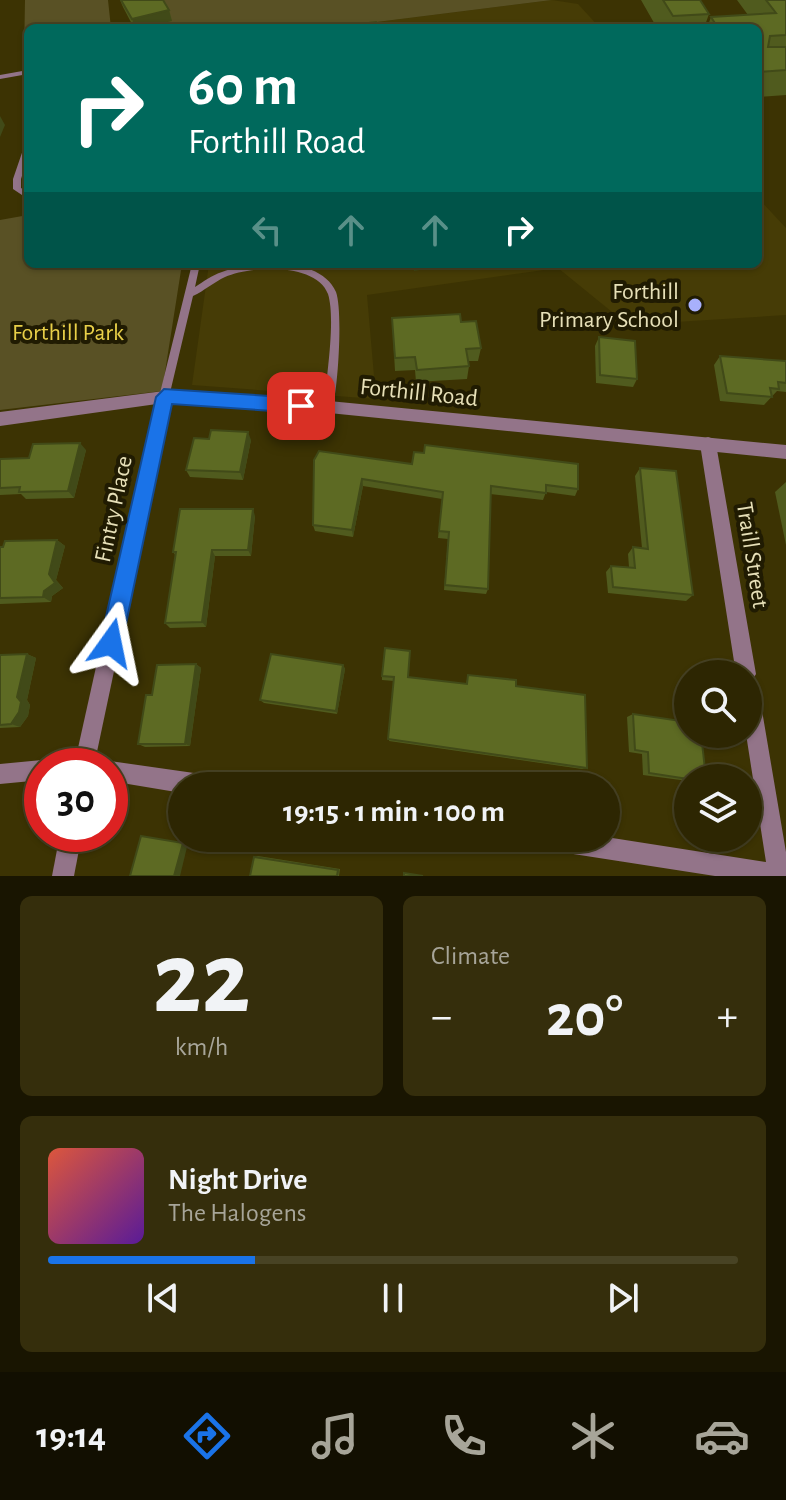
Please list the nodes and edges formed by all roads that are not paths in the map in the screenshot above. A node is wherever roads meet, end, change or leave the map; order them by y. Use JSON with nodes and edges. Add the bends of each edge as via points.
{"nodes":[{"id":1,"x":24,"y":73,"type":"edge"},
{"id":2,"x":0,"y":77,"type":"edge"},
{"id":3,"x":24,"y":162,"type":"edge"},
{"id":4,"x":24,"y":193,"type":"edge"},
{"id":5,"x":195,"y":268,"type":"edge"},
{"id":6,"x":266,"y":268,"type":"edge"},
{"id":7,"x":293,"y":268,"type":"edge"},
{"id":8,"x":192,"y":293,"type":"junction"},
{"id":9,"x":164,"y":397,"type":"junction"},
{"id":10,"x":329,"y":407,"type":"junction"},
{"id":11,"x":0,"y":419,"type":"edge"},
{"id":12,"x":708,"y":444,"type":"junction"},
{"id":13,"x":786,"y":452,"type":"edge"},
{"id":14,"x":744,"y":660,"type":"edge"},
{"id":15,"x":88,"y":748,"type":"edge"},
{"id":16,"x":758,"y":748,"type":"edge"},
{"id":17,"x":24,"y":772,"type":"edge"},
{"id":18,"x":0,"y":774,"type":"edge"},
{"id":19,"x":128,"y":774,"type":"edge"},
{"id":20,"x":168,"y":780,"type":"edge"},
{"id":21,"x":620,"y":851,"type":"edge"},
{"id":22,"x":68,"y":852,"type":"edge"},
{"id":23,"x":63,"y":876,"type":"edge"},
{"id":24,"x":779,"y":876,"type":"edge"},
{"id":25,"x":786,"y":876,"type":"edge"}],
"edges":[{"from":1,"to":2,"type":"lane"},
{"from":3,"to":4,"type":"lane","via":[[17,189]]},
{"from":5,"to":8,"type":"lane","name":"Fintry Place"},
{"from":6,"to":8,"type":"lane","via":[[223,275]]},
{"from":7,"to":10,"type":"lane","via":[[318,275],[331,289]]},
{"from":8,"to":9,"type":"lane","name":"Fintry Place"},
{"from":9,"to":10,"type":"street","name":"Forthill Road"},
{"from":9,"to":11,"type":"street","name":"Forthill Road"},
{"from":9,"to":15,"type":"street","name":"Fintry Place"},
{"from":10,"to":12,"type":"street","name":"Forthill Road"},
{"from":12,"to":13,"type":"street","name":"Forthill Road"},
{"from":12,"to":14,"type":"street","name":"Traill Street"},
{"from":16,"to":24,"type":"street"},
{"from":17,"to":18,"type":"street"},
{"from":19,"to":20,"type":"street"},
{"from":21,"to":24,"type":"street"},
{"from":22,"to":23,"type":"street"},
{"from":24,"to":25,"type":"street"}]}
